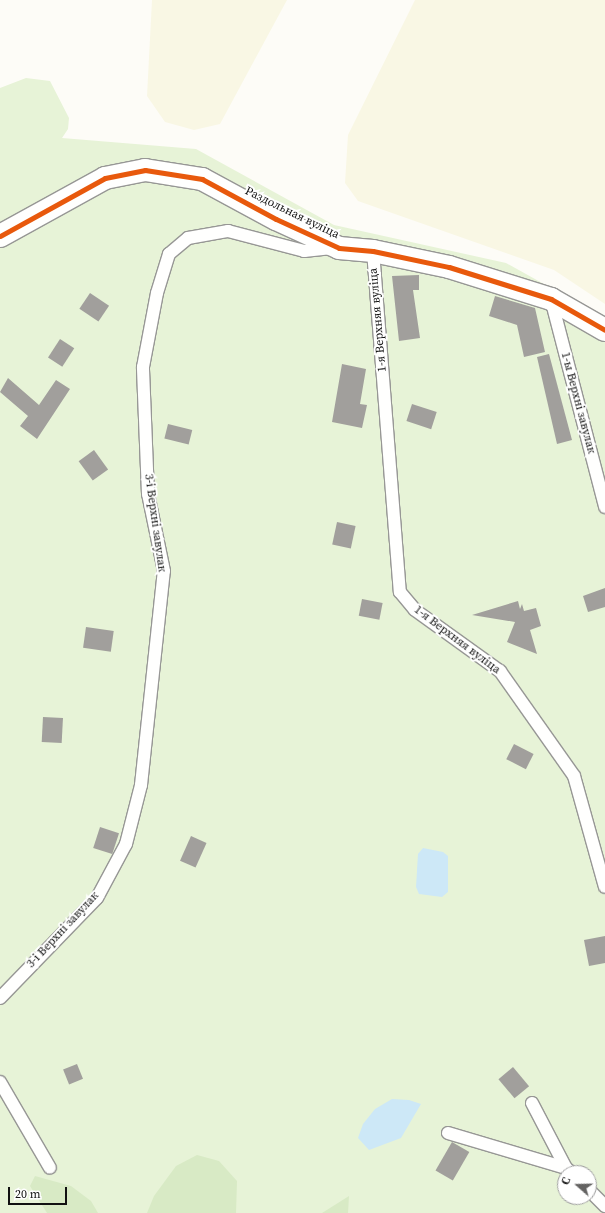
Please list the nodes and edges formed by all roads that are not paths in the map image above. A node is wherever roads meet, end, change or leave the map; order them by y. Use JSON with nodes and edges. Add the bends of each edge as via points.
{"nodes":[{"id":1,"x":0,"y":236,"type":"edge"},
{"id":2,"x":339,"y":248,"type":"junction"},
{"id":3,"x":373,"y":251,"type":"junction"},
{"id":4,"x":551,"y":299,"type":"junction"},
{"id":5,"x":605,"y":330,"type":"edge"},
{"id":6,"x":605,"y":507,"type":"edge"},
{"id":7,"x":605,"y":887,"type":"edge"},
{"id":8,"x":0,"y":998,"type":"edge"},
{"id":9,"x":0,"y":1082,"type":"edge"},
{"id":10,"x":532,"y":1103,"type":"dead end"},
{"id":11,"x":448,"y":1133,"type":"dead end"},
{"id":12,"x":566,"y":1165,"type":"edge"},
{"id":13,"x":557,"y":1166,"type":"edge"},
{"id":14,"x":50,"y":1168,"type":"dead end"},
{"id":15,"x":597,"y":1198,"type":"edge"},
{"id":16,"x":605,"y":1206,"type":"edge"}],
"edges":[{"from":1,"to":2,"type":"street","name":"Раздольная вуліца","via":[[104,178],[146,170],[202,179],[276,219]]},
{"from":2,"to":3,"type":"street","name":"Раздольная вуліца"},
{"from":2,"to":8,"type":"lane","name":"3-і Верхні завулак","via":[[304,251],[228,231],[188,238],[169,254],[157,293],[143,367],[148,494],[164,571],[140,785],[126,844],[97,898]]},
{"from":3,"to":4,"type":"street","name":"Раздольная вуліца","via":[[449,267]]},
{"from":3,"to":7,"type":"lane","name":"1-я Верхняя вуліца","via":[[400,592],[415,610],[500,671],[574,776]]},
{"from":4,"to":5,"type":"street","name":"Раздольная вуліца"},
{"from":4,"to":6,"type":"lane","name":"1-ы Верхні завулак"},
{"from":9,"to":14,"type":"lane"},
{"from":10,"to":12,"type":"lane"},
{"from":11,"to":13,"type":"lane"},
{"from":15,"to":16,"type":"lane"}]}
